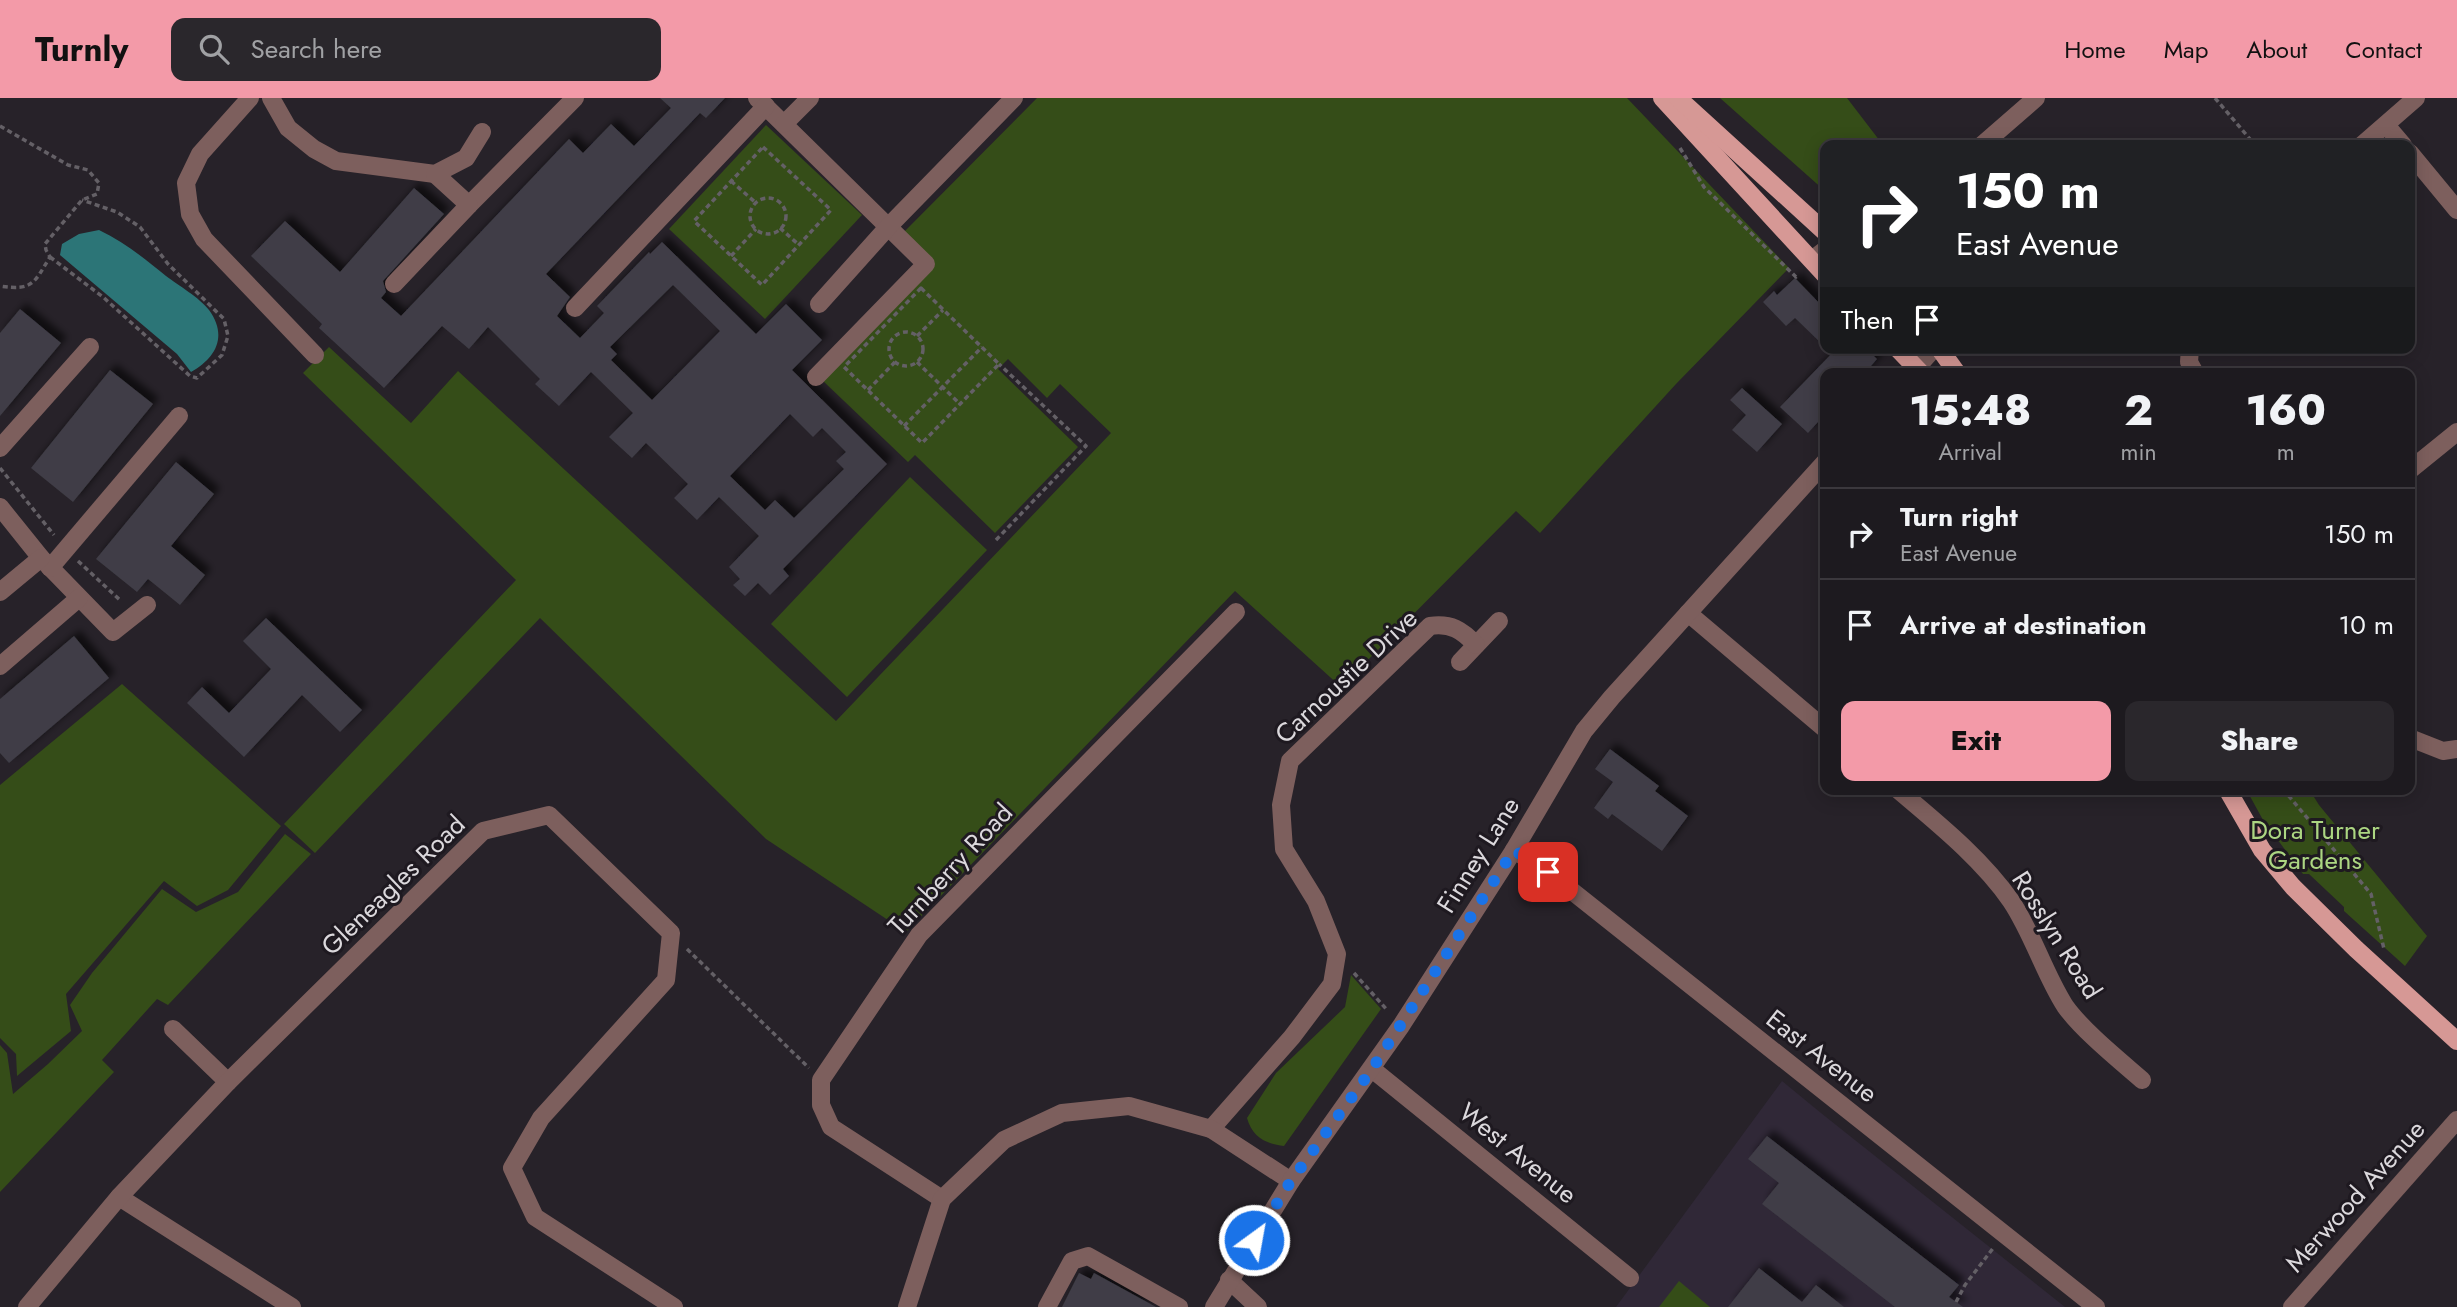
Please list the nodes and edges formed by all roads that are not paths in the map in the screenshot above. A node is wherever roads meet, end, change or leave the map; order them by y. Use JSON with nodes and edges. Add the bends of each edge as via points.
{"nodes":[{"id":1,"x":250,"y":98,"type":"edge"},
{"id":2,"x":271,"y":98,"type":"edge"},
{"id":3,"x":575,"y":98,"type":"edge"},
{"id":4,"x":810,"y":98,"type":"edge"},
{"id":5,"x":1014,"y":98,"type":"edge"},
{"id":6,"x":1662,"y":98,"type":"edge"},
{"id":7,"x":1678,"y":98,"type":"edge"},
{"id":8,"x":2036,"y":98,"type":"edge"},
{"id":9,"x":2416,"y":98,"type":"edge"},
{"id":10,"x":761,"y":102,"type":"edge"},
{"id":11,"x":784,"y":124,"type":"junction"},
{"id":12,"x":2386,"y":125,"type":"junction"},
{"id":13,"x":482,"y":132,"type":"dead end"},
{"id":14,"x":1988,"y":140,"type":"edge"},
{"id":15,"x":2368,"y":140,"type":"edge"},
{"id":16,"x":2399,"y":140,"type":"edge"},
{"id":17,"x":2415,"y":159,"type":"edge"},
{"id":18,"x":435,"y":174,"type":"junction"},
{"id":19,"x":469,"y":205,"type":"junction"},
{"id":20,"x":2457,"y":210,"type":"edge"},
{"id":21,"x":1820,"y":227,"type":"edge"},
{"id":22,"x":888,"y":228,"type":"junction"},
{"id":23,"x":1819,"y":255,"type":"edge"},
{"id":24,"x":394,"y":284,"type":"dead end"},
{"id":25,"x":819,"y":304,"type":"dead end"},
{"id":26,"x":575,"y":308,"type":"dead end"},
{"id":27,"x":90,"y":346,"type":"dead end"},
{"id":28,"x":1901,"y":354,"type":"edge"},
{"id":29,"x":1931,"y":354,"type":"edge"},
{"id":30,"x":1941,"y":354,"type":"edge"},
{"id":31,"x":315,"y":355,"type":"dead end"},
{"id":32,"x":1913,"y":368,"type":"edge"},
{"id":33,"x":1919,"y":368,"type":"edge"},
{"id":34,"x":1953,"y":368,"type":"edge"},
{"id":35,"x":816,"y":377,"type":"dead end"},
{"id":36,"x":179,"y":416,"type":"dead end"},
{"id":37,"x":2457,"y":432,"type":"edge"},
{"id":38,"x":0,"y":448,"type":"edge"},
{"id":39,"x":2415,"y":466,"type":"edge"},
{"id":40,"x":1820,"y":468,"type":"edge"},
{"id":41,"x":0,"y":507,"type":"edge"},
{"id":42,"x":45,"y":563,"type":"junction"},
{"id":43,"x":0,"y":592,"type":"edge"},
{"id":44,"x":79,"y":598,"type":"junction"},
{"id":45,"x":147,"y":605,"type":"dead end"},
{"id":46,"x":1236,"y":612,"type":"dead end"},
{"id":47,"x":1688,"y":613,"type":"junction"},
{"id":48,"x":1499,"y":621,"type":"dead end"},
{"id":49,"x":1476,"y":645,"type":"junction"},
{"id":50,"x":1460,"y":662,"type":"dead end"},
{"id":51,"x":0,"y":666,"type":"edge"},
{"id":52,"x":1820,"y":725,"type":"edge"},
{"id":53,"x":2415,"y":740,"type":"edge"},
{"id":54,"x":2457,"y":749,"type":"edge"},
{"id":55,"x":1904,"y":795,"type":"edge"},
{"id":56,"x":2230,"y":795,"type":"edge"},
{"id":57,"x":1514,"y":850,"type":"junction"},
{"id":58,"x":173,"y":1029,"type":"dead end"},
{"id":59,"x":2457,"y":1041,"type":"edge"},
{"id":60,"x":1372,"y":1069,"type":"junction"},
{"id":61,"x":2142,"y":1080,"type":"dead end"},
{"id":62,"x":228,"y":1082,"type":"junction"},
{"id":63,"x":2457,"y":1121,"type":"edge"},
{"id":64,"x":1211,"y":1129,"type":"junction"},
{"id":65,"x":1291,"y":1181,"type":"junction"},
{"id":66,"x":119,"y":1197,"type":"junction"},
{"id":67,"x":942,"y":1199,"type":"junction"},
{"id":68,"x":1630,"y":1278,"type":"dead end"},
{"id":69,"x":1229,"y":1280,"type":"junction"},
{"id":70,"x":27,"y":1307,"type":"edge"},
{"id":71,"x":292,"y":1307,"type":"edge"},
{"id":72,"x":674,"y":1307,"type":"edge"},
{"id":73,"x":907,"y":1307,"type":"edge"},
{"id":74,"x":1047,"y":1307,"type":"edge"},
{"id":75,"x":1178,"y":1307,"type":"edge"},
{"id":76,"x":1214,"y":1307,"type":"edge"},
{"id":77,"x":1258,"y":1307,"type":"edge"},
{"id":78,"x":2096,"y":1307,"type":"edge"},
{"id":79,"x":2292,"y":1307,"type":"edge"}],
"edges":[{"from":1,"to":31,"type":"street","via":[[200,154],[186,183],[190,214],[204,239]]},
{"from":2,"to":18,"type":"street","via":[[288,128],[336,161]]},
{"from":3,"to":19,"type":"street"},
{"from":4,"to":11,"type":"street"},
{"from":5,"to":22,"type":"street"},
{"from":6,"to":23,"type":"main road"},
{"from":7,"to":21,"type":"main road"},
{"from":8,"to":14,"type":"street"},
{"from":9,"to":12,"type":"street"},
{"from":10,"to":11,"type":"street"},
{"from":10,"to":26,"type":"street"},
{"from":11,"to":22,"type":"street"},
{"from":12,"to":15,"type":"street"},
{"from":12,"to":16,"type":"street"},
{"from":13,"to":18,"type":"street","via":[[466,158]]},
{"from":17,"to":20,"type":"street"},
{"from":18,"to":19,"type":"street"},
{"from":19,"to":24,"type":"street"},
{"from":22,"to":25,"type":"street"},
{"from":22,"to":35,"type":"street","via":[[926,264]]},
{"from":27,"to":38,"type":"street"},
{"from":28,"to":32,"type":"main road"},
{"from":29,"to":33,"type":"street"},
{"from":30,"to":34,"type":"main road"},
{"from":36,"to":42,"type":"street"},
{"from":37,"to":39,"type":"street"},
{"from":40,"to":47,"type":"street","name":"Finney Lane"},
{"from":41,"to":42,"type":"street"},
{"from":42,"to":43,"type":"street"},
{"from":42,"to":44,"type":"street"},
{"from":44,"to":45,"type":"street","via":[[113,632]]},
{"from":44,"to":51,"type":"street"},
{"from":46,"to":67,"type":"street","name":"Turnberry Road","via":[[919,935],[821,1080],[821,1105],[831,1127]]},
{"from":47,"to":52,"type":"street"},
{"from":47,"to":57,"type":"street","name":"Finney Lane","via":[[1584,731]]},
{"from":48,"to":49,"type":"street"},
{"from":49,"to":50,"type":"street"},
{"from":49,"to":64,"type":"street","name":"Carnoustie Drive","via":[[1462,631],[1445,624],[1430,626],[1290,761],[1281,805],[1284,849],[1316,901],[1337,954],[1332,984]]},
{"from":53,"to":54,"type":"street","via":[[2443,751]]},
{"from":55,"to":61,"type":"street","name":"Rosslyn Road","via":[[1977,862],[2011,902],[2066,1007]]},
{"from":56,"to":59,"type":"main road","via":[[2273,864]]},
{"from":57,"to":60,"type":"street","name":"Finney Lane"},
{"from":57,"to":78,"type":"street","name":"East Avenue","via":[[1548,872]]},
{"from":58,"to":62,"type":"street"},
{"from":60,"to":65,"type":"street","name":"Finney Lane"},
{"from":60,"to":68,"type":"street","name":"West Avenue"},
{"from":62,"to":66,"type":"street","name":"Gleneagles Road"},
{"from":62,"to":72,"type":"street","name":"Gleneagles Road","via":[[482,831],[549,815],[671,933],[666,980],[541,1118],[512,1168],[535,1217]]},
{"from":63,"to":79,"type":"street","name":"Merwood Avenue"},
{"from":64,"to":65,"type":"street"},
{"from":64,"to":67,"type":"street","via":[[1129,1106],[1062,1113],[1004,1140]]},
{"from":65,"to":69,"type":"street","name":"Finney Lane"},
{"from":66,"to":70,"type":"street","name":"Gleneagles Road"},
{"from":66,"to":71,"type":"street"},
{"from":67,"to":73,"type":"street"},
{"from":69,"to":76,"type":"street","name":"Finney Lane"},
{"from":69,"to":77,"type":"street"},
{"from":74,"to":75,"type":"street","via":[[1072,1261],[1088,1256]]}]}
